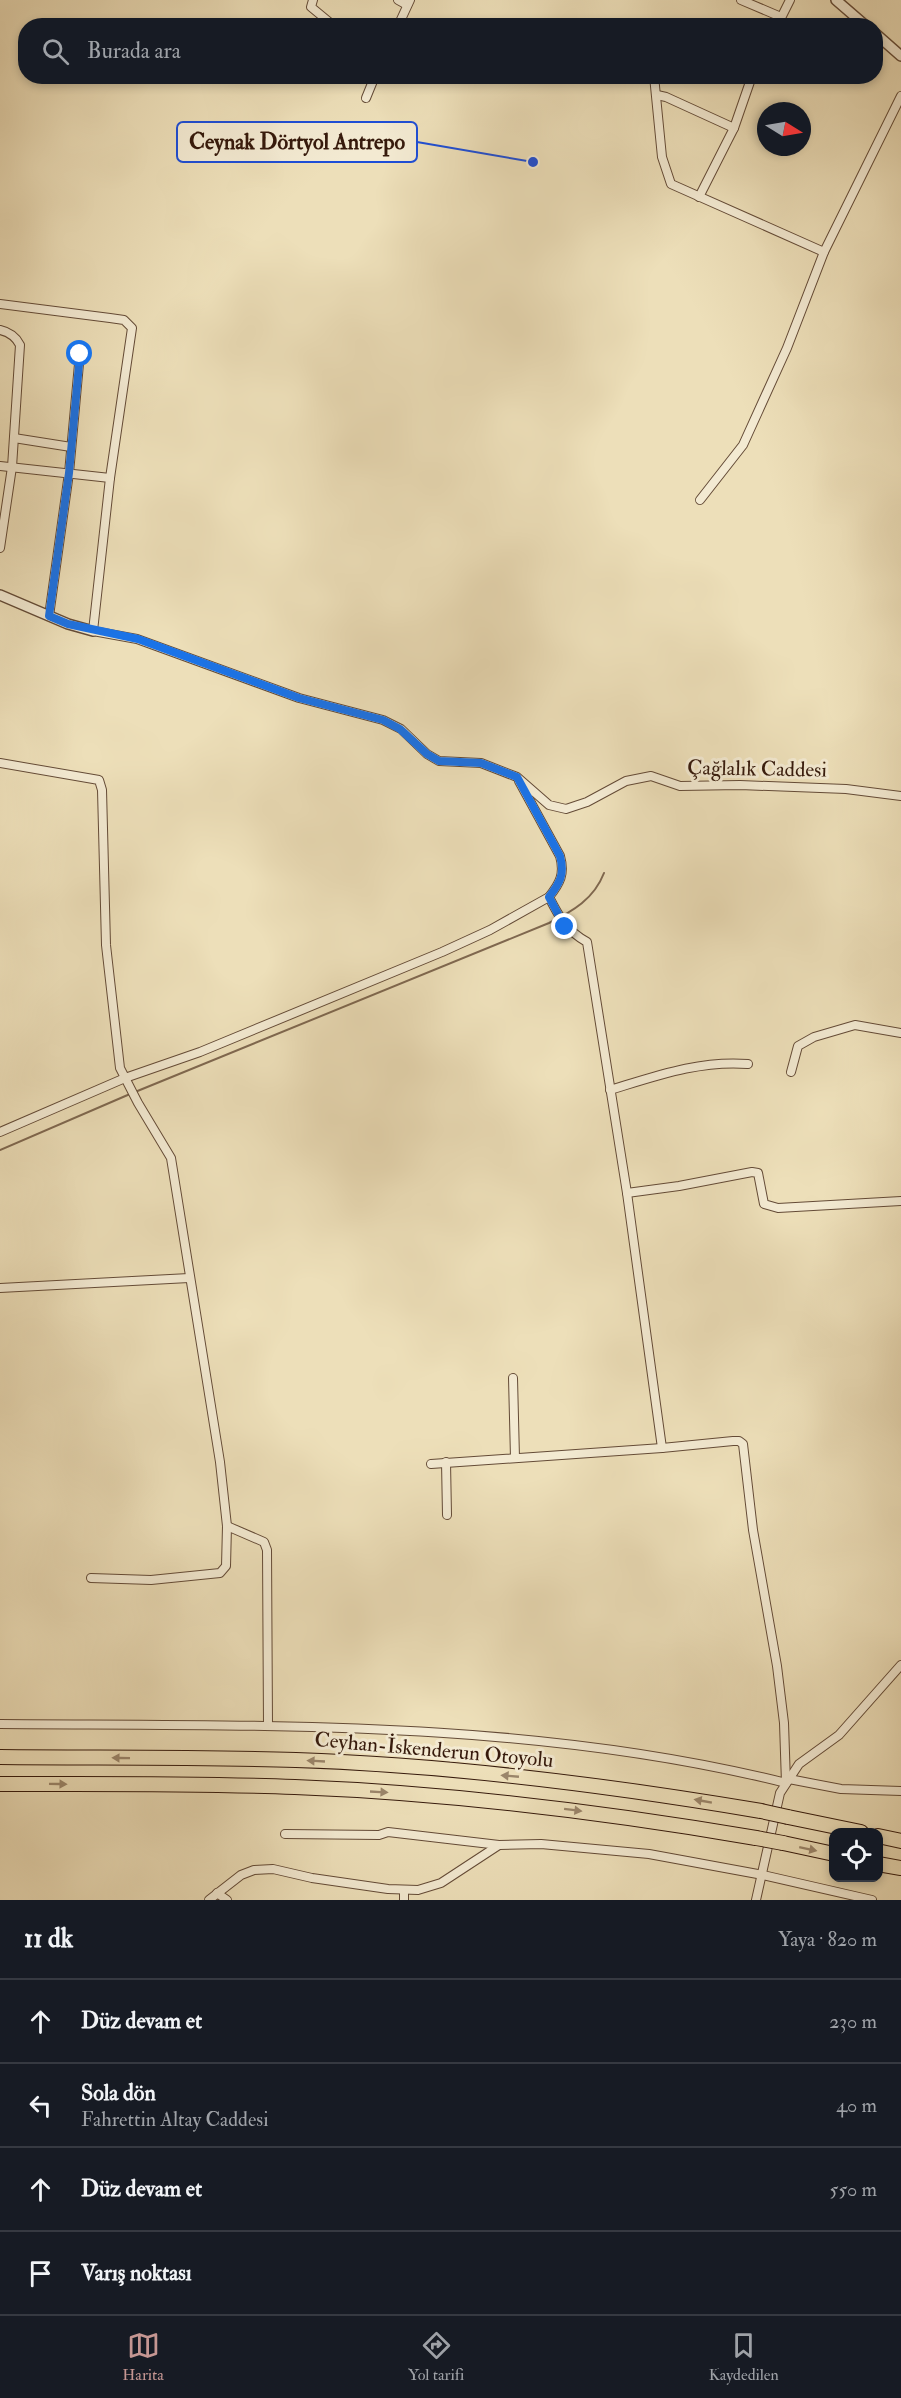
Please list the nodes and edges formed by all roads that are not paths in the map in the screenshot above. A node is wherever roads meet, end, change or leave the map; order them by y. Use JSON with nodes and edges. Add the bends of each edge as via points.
{"nodes":[{"id":1,"x":313,"y":0,"type":"edge"},
{"id":2,"x":398,"y":0,"type":"edge"},
{"id":3,"x":741,"y":0,"type":"edge"},
{"id":4,"x":790,"y":0,"type":"edge"},
{"id":5,"x":836,"y":0,"type":"edge"},
{"id":6,"x":408,"y":3,"type":"edge"},
{"id":7,"x":781,"y":17,"type":"joint"},
{"id":8,"x":324,"y":18,"type":"edge"},
{"id":9,"x":401,"y":18,"type":"edge"},
{"id":10,"x":857,"y":18,"type":"edge"},
{"id":11,"x":883,"y":40,"type":"edge"},
{"id":12,"x":901,"y":56,"type":"edge"},
{"id":13,"x":372,"y":84,"type":"edge"},
{"id":14,"x":655,"y":84,"type":"edge"},
{"id":15,"x":749,"y":84,"type":"edge"},
{"id":16,"x":657,"y":95,"type":"junction"},
{"id":17,"x":901,"y":96,"type":"edge"},
{"id":18,"x":366,"y":98,"type":"dead end"},
{"id":19,"x":734,"y":128,"type":"junction"},
{"id":20,"x":699,"y":197,"type":"junction"},
{"id":21,"x":824,"y":252,"type":"junction"},
{"id":22,"x":0,"y":304,"type":"edge"},
{"id":23,"x":0,"y":330,"type":"edge"},
{"id":24,"x":80,"y":354,"type":"dead end"},
{"id":25,"x":14,"y":438,"type":"junction"},
{"id":26,"x":71,"y":447,"type":"junction"},
{"id":27,"x":0,"y":466,"type":"edge"},
{"id":28,"x":12,"y":467,"type":"junction"},
{"id":29,"x":69,"y":473,"type":"junction"},
{"id":30,"x":110,"y":478,"type":"junction"},
{"id":31,"x":700,"y":500,"type":"dead end"},
{"id":32,"x":0,"y":548,"type":"edge"},
{"id":33,"x":0,"y":595,"type":"edge"},
{"id":34,"x":49,"y":616,"type":"junction"},
{"id":35,"x":93,"y":631,"type":"junction"},
{"id":36,"x":0,"y":763,"type":"edge"},
{"id":37,"x":517,"y":777,"type":"junction"},
{"id":38,"x":901,"y":796,"type":"edge"},
{"id":39,"x":549,"y":897,"type":"junction"},
{"id":40,"x":901,"y":1033,"type":"edge"},
{"id":41,"x":748,"y":1064,"type":"dead end"},
{"id":42,"x":792,"y":1072,"type":"dead end"},
{"id":43,"x":126,"y":1081,"type":"junction"},
{"id":44,"x":610,"y":1090,"type":"junction"},
{"id":45,"x":0,"y":1132,"type":"edge"},
{"id":46,"x":627,"y":1193,"type":"junction"},
{"id":47,"x":901,"y":1201,"type":"edge"},
{"id":48,"x":189,"y":1278,"type":"junction"},
{"id":49,"x":0,"y":1288,"type":"edge"},
{"id":50,"x":513,"y":1378,"type":"dead end"},
{"id":51,"x":662,"y":1448,"type":"junction"},
{"id":52,"x":515,"y":1458,"type":"junction"},
{"id":53,"x":446,"y":1462,"type":"junction"},
{"id":54,"x":430,"y":1464,"type":"dead end"},
{"id":55,"x":447,"y":1515,"type":"dead end"},
{"id":56,"x":227,"y":1526,"type":"junction"},
{"id":57,"x":90,"y":1578,"type":"dead end"},
{"id":58,"x":901,"y":1665,"type":"edge"},
{"id":59,"x":0,"y":1724,"type":"edge"},
{"id":60,"x":268,"y":1725,"type":"junction"},
{"id":61,"x":0,"y":1757,"type":"edge"},
{"id":62,"x":788,"y":1781,"type":"junction"},
{"id":63,"x":0,"y":1784,"type":"edge"},
{"id":64,"x":901,"y":1791,"type":"edge"},
{"id":65,"x":838,"y":1828,"type":"edge"},
{"id":66,"x":285,"y":1834,"type":"dead end"},
{"id":67,"x":883,"y":1837,"type":"edge"},
{"id":68,"x":901,"y":1841,"type":"edge"},
{"id":69,"x":500,"y":1845,"type":"junction"},
{"id":70,"x":829,"y":1853,"type":"edge"},
{"id":71,"x":883,"y":1865,"type":"edge"},
{"id":72,"x":901,"y":1868,"type":"edge"},
{"id":73,"x":763,"y":1875,"type":"junction"},
{"id":74,"x":404,"y":1890,"type":"junction"},
{"id":75,"x":217,"y":1893,"type":"junction"},
{"id":76,"x":209,"y":1900,"type":"edge"},
{"id":77,"x":227,"y":1900,"type":"edge"},
{"id":78,"x":404,"y":1900,"type":"edge"},
{"id":79,"x":756,"y":1900,"type":"edge"},
{"id":80,"x":872,"y":1900,"type":"edge"}],
"edges":[{"from":1,"to":8,"type":"street","via":[[311,7]]},
{"from":2,"to":6,"type":"street"},
{"from":3,"to":7,"type":"street"},
{"from":4,"to":7,"type":"street"},
{"from":5,"to":10,"type":"street"},
{"from":6,"to":9,"type":"street"},
{"from":11,"to":12,"type":"street"},
{"from":13,"to":18,"type":"street"},
{"from":14,"to":16,"type":"street"},
{"from":15,"to":19,"type":"street"},
{"from":16,"to":19,"type":"street"},
{"from":16,"to":20,"type":"street","via":[[662,157],[671,184]]},
{"from":17,"to":21,"type":"street"},
{"from":19,"to":20,"type":"street"},
{"from":20,"to":21,"type":"street"},
{"from":21,"to":31,"type":"street","via":[[788,348],[743,445]]},
{"from":22,"to":30,"type":"street","via":[[124,320],[132,328]]},
{"from":23,"to":25,"type":"street","via":[[20,345]]},
{"from":24,"to":26,"type":"street"},
{"from":25,"to":26,"type":"street"},
{"from":25,"to":28,"type":"street"},
{"from":26,"to":29,"type":"street"},
{"from":27,"to":28,"type":"street"},
{"from":28,"to":29,"type":"street"},
{"from":28,"to":32,"type":"street"},
{"from":29,"to":30,"type":"street"},
{"from":29,"to":34,"type":"street"},
{"from":30,"to":35,"type":"street"},
{"from":33,"to":34,"type":"street"},
{"from":34,"to":35,"type":"street"},
{"from":35,"to":37,"type":"street","via":[[138,639],[299,698],[383,720],[439,761],[481,763]]},
{"from":36,"to":43,"type":"street","via":[[99,780],[106,945],[120,1068]]},
{"from":37,"to":38,"type":"street","name":"Çağlalık Caddesi","via":[[549,805],[566,809],[626,781],[651,776],[680,786],[740,784]]},
{"from":37,"to":39,"type":"street","via":[[563,867],[561,882]]},
{"from":39,"to":43,"type":"street","via":[[442,952]]},
{"from":39,"to":44,"type":"street","via":[[565,927],[587,942]]},
{"from":40,"to":42,"type":"street","via":[[855,1025],[814,1037],[798,1046]]},
{"from":41,"to":44,"type":"street","via":[[706,1065]]},
{"from":43,"to":45,"type":"street"},
{"from":43,"to":48,"type":"street","via":[[171,1158]]},
{"from":44,"to":46,"type":"street"},
{"from":46,"to":47,"type":"street","via":[[752,1172],[758,1173],[764,1204],[778,1208]]},
{"from":46,"to":51,"type":"street"},
{"from":48,"to":49,"type":"street"},
{"from":48,"to":56,"type":"street"},
{"from":50,"to":52,"type":"street"},
{"from":51,"to":52,"type":"street"},
{"from":51,"to":62,"type":"street","via":[[733,1441],[743,1444],[753,1530],[777,1666]]},
{"from":52,"to":53,"type":"street"},
{"from":53,"to":54,"type":"street"},
{"from":53,"to":55,"type":"street"},
{"from":56,"to":57,"type":"street","via":[[226,1566],[220,1573],[151,1580]]},
{"from":56,"to":60,"type":"street","via":[[264,1542],[267,1550]]},
{"from":58,"to":62,"type":"street","via":[[839,1735],[799,1764]]},
{"from":59,"to":60,"type":"street"},
{"from":60,"to":62,"type":"street","via":[[515,1737]]},
{"from":65,"to":61,"type":"highway","name":"Ceyhan-İskenderun Otoyolu","one_way":true,"bridge":true,"via":[[649,1792],[414,1767],[297,1760]]},
{"from":62,"to":64,"type":"street","via":[[841,1790]]},
{"from":62,"to":73,"type":"street","via":[[780,1793]]},
{"from":63,"to":70,"type":"highway","one_way":true,"bridge":true,"via":[[284,1787],[412,1794],[645,1819]]},
{"from":66,"to":69,"type":"street","via":[[388,1832]]},
{"from":67,"to":68,"type":"highway"},
{"from":69,"to":73,"type":"street","via":[[541,1844],[649,1854]]},
{"from":69,"to":74,"type":"street","via":[[441,1883]]},
{"from":71,"to":72,"type":"highway"},
{"from":73,"to":79,"type":"street"},
{"from":73,"to":80,"type":"street"},
{"from":74,"to":75,"type":"street","via":[[273,1869],[242,1875]]},
{"from":74,"to":78,"type":"street"},
{"from":75,"to":76,"type":"street"},
{"from":75,"to":77,"type":"street"}]}
